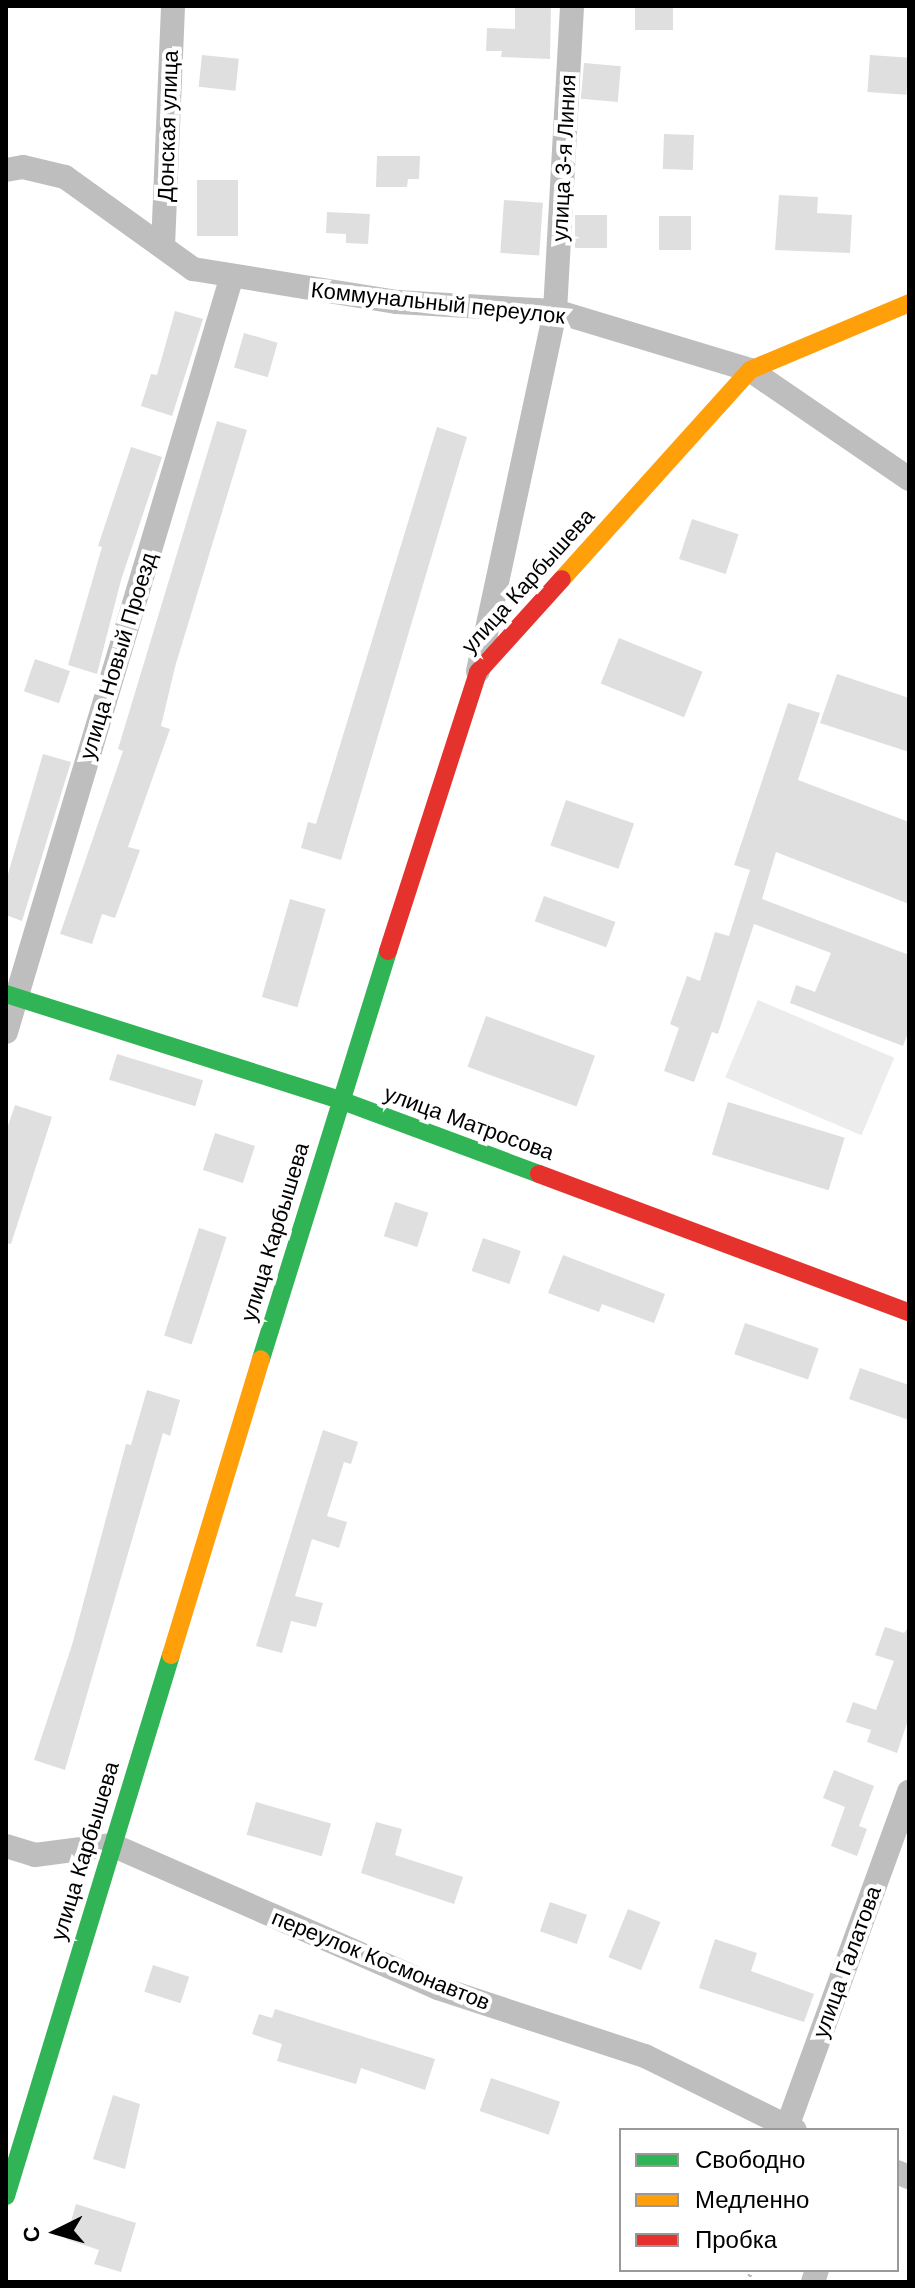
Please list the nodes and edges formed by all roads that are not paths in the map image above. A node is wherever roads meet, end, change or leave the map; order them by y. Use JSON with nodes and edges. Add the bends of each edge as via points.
{"nodes":[{"id":1,"x":173,"y":6,"type":"edge"},
{"id":2,"x":572,"y":6,"type":"edge"},
{"id":3,"x":6,"y":170,"type":"edge"},
{"id":4,"x":163,"y":246,"type":"junction"},
{"id":5,"x":231,"y":279,"type":"junction"},
{"id":6,"x":909,"y":303,"type":"edge"},
{"id":7,"x":555,"y":311,"type":"junction"},
{"id":8,"x":750,"y":370,"type":"junction"},
{"id":9,"x":909,"y":456,"type":"edge"},
{"id":10,"x":909,"y":479,"type":"edge"},
{"id":11,"x":478,"y":672,"type":"junction"},
{"id":12,"x":11,"y":996,"type":"edge"},
{"id":13,"x":6,"y":1032,"type":"edge"},
{"id":14,"x":340,"y":1100,"type":"junction"},
{"id":15,"x":909,"y":1312,"type":"edge"},
{"id":16,"x":909,"y":1791,"type":"edge"},
{"id":17,"x":112,"y":1845,"type":"junction"},
{"id":18,"x":6,"y":1846,"type":"edge"},
{"id":19,"x":789,"y":2128,"type":"edge"},
{"id":20,"x":791,"y":2128,"type":"edge"},
{"id":21,"x":6,"y":2196,"type":"edge"}],
"edges":[{"from":1,"to":4,"type":"street","name":"Донская улица"},
{"from":2,"to":7,"type":"street","name":"улица 3-я Линия"},
{"from":3,"to":4,"type":"street","name":"Коммунальный переулок","via":[[23,167],[65,177]]},
{"from":4,"to":5,"type":"street","name":"Коммунальный переулок","via":[[193,269]]},
{"from":5,"to":7,"type":"street","name":"Коммунальный переулок","via":[[397,302]]},
{"from":5,"to":12,"type":"street","name":"улица Новый Проезд"},
{"from":6,"to":8,"type":"street"},
{"from":7,"to":8,"type":"street","name":"Коммунальный переулок"},
{"from":7,"to":11,"type":"street","name":"улица 3-я Линия"},
{"from":8,"to":10,"type":"street","name":"Коммунальный переулок"},
{"from":8,"to":11,"type":"street","name":"улица Карбышева"},
{"from":9,"to":10,"type":"street"},
{"from":11,"to":14,"type":"street","name":"улица Карбышева"},
{"from":12,"to":13,"type":"street","name":"улица Новый Проезд"},
{"from":12,"to":14,"type":"street","name":"улица Матросова"},
{"from":14,"to":15,"type":"street","name":"улица Матросова"},
{"from":14,"to":17,"type":"street","name":"улица Карбышева"},
{"from":16,"to":20,"type":"street","name":"улица Галатова"},
{"from":17,"to":18,"type":"street","via":[[35,1855]]},
{"from":17,"to":19,"type":"street","name":"переулок Космонавтов","via":[[438,1988],[645,2056]]},
{"from":17,"to":21,"type":"street","name":"улица Карбышева"}]}
